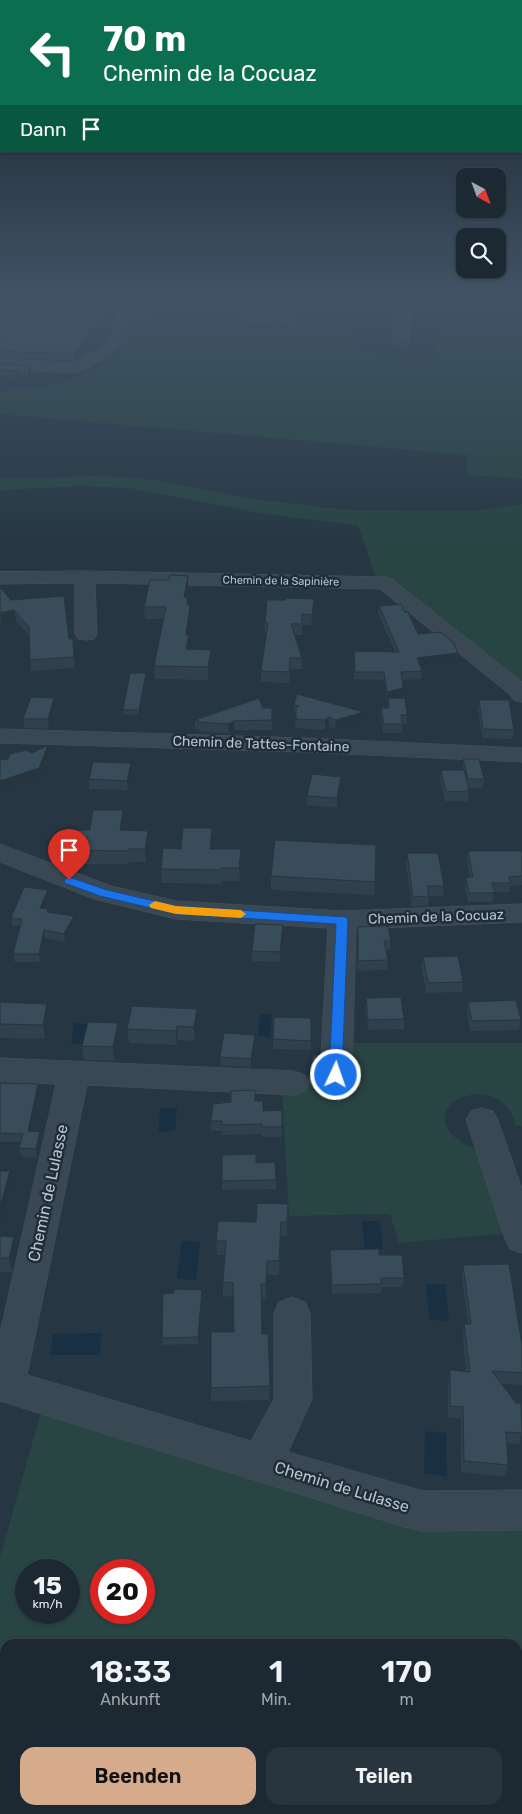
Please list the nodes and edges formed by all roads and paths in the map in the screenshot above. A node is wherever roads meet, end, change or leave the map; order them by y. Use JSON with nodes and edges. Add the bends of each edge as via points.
{"nodes":[{"id":1,"x":85,"y":577,"type":"junction"},
{"id":2,"x":0,"y":578,"type":"edge"},
{"id":3,"x":86,"y":634,"type":"dead end"},
{"id":4,"x":522,"y":695,"type":"edge"},
{"id":5,"x":0,"y":736,"type":"edge"},
{"id":6,"x":522,"y":755,"type":"edge"},
{"id":7,"x":0,"y":852,"type":"edge"},
{"id":8,"x":522,"y":913,"type":"edge"},
{"id":9,"x":342,"y":920,"type":"junction"},
{"id":10,"x":0,"y":1070,"type":"edge"},
{"id":11,"x":74,"y":1073,"type":"junction"},
{"id":12,"x":336,"y":1075,"type":"dead end"},
{"id":13,"x":294,"y":1083,"type":"dead end"},
{"id":14,"x":482,"y":1120,"type":"dead end"},
{"id":15,"x":522,"y":1239,"type":"edge"},
{"id":16,"x":292,"y":1313,"type":"dead end"},
{"id":17,"x":2,"y":1385,"type":"edge"},
{"id":18,"x":260,"y":1463,"type":"junction"},
{"id":19,"x":522,"y":1510,"type":"edge"}],
"edges":[{"from":1,"to":2,"type":"street","name":"Chemin de la Sapinière"},
{"from":1,"to":3,"type":"street"},
{"from":1,"to":4,"type":"street","name":"Chemin de la Sapinière","via":[[385,583]]},
{"from":5,"to":6,"type":"street","name":"Chemin de Tattes-Fontaine"},
{"from":7,"to":9,"type":"street","name":"Chemin de la Cocuaz","via":[[104,893],[176,910]]},
{"from":8,"to":9,"type":"street","name":"Chemin de la Cocuaz"},
{"from":9,"to":12,"type":"street"},
{"from":10,"to":11,"type":"street"},
{"from":11,"to":13,"type":"street"},
{"from":11,"to":17,"type":"street","name":"Chemin de Lulasse","via":[[13,1359]]},
{"from":14,"to":15,"type":"street"},
{"from":16,"to":18,"type":"street","name":"Chemin de Lulasse","via":[[293,1399]]},
{"from":17,"to":18,"type":"street","name":"Chemin de Lulasse"},
{"from":18,"to":19,"type":"street","name":"Chemin de Lulasse","via":[[404,1508],[423,1511]]}]}
